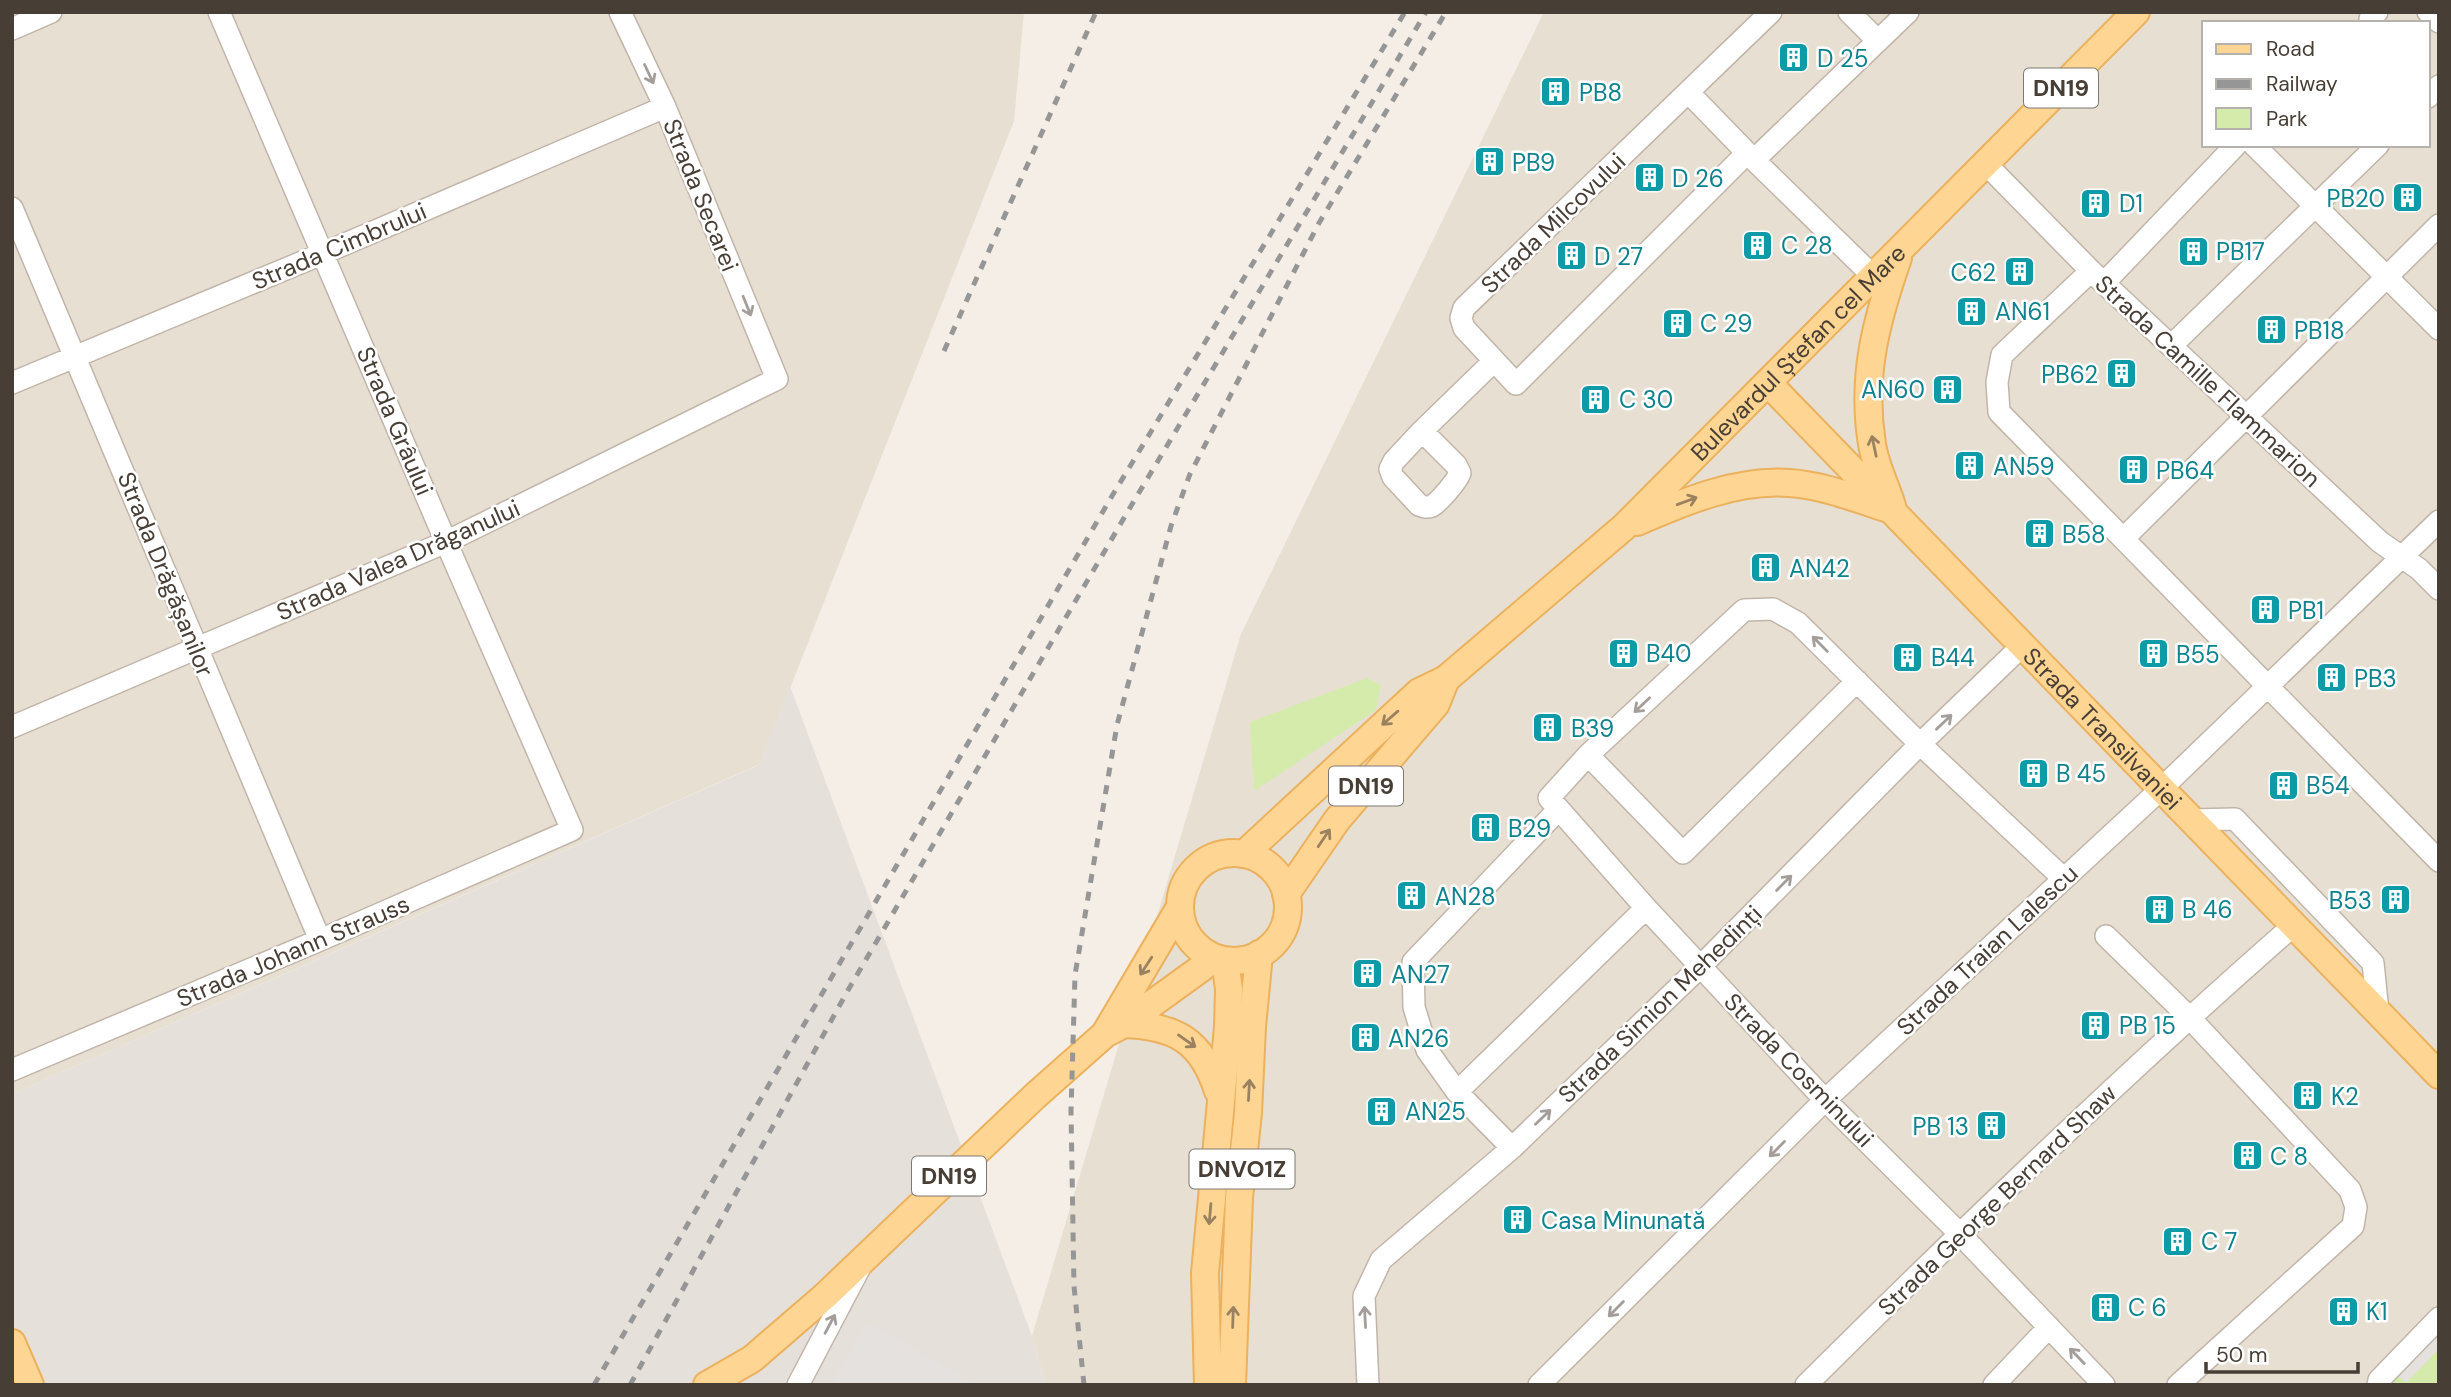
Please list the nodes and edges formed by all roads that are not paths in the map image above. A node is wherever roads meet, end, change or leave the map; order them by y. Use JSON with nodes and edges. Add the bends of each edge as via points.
{"nodes":[{"id":1,"x":51,"y":12,"type":"edge"},
{"id":2,"x":219,"y":12,"type":"edge"},
{"id":3,"x":620,"y":12,"type":"edge"},
{"id":4,"x":1771,"y":12,"type":"edge"},
{"id":5,"x":1849,"y":12,"type":"edge"},
{"id":6,"x":1908,"y":12,"type":"edge"},
{"id":7,"x":2136,"y":12,"type":"edge"},
{"id":8,"x":2428,"y":12,"type":"edge"},
{"id":9,"x":2439,"y":22,"type":"edge"},
{"id":10,"x":12,"y":29,"type":"edge"},
{"id":11,"x":1878,"y":41,"type":"junction"},
{"id":12,"x":1689,"y":93,"type":"junction"},
{"id":13,"x":665,"y":107,"type":"junction"},
{"id":14,"x":2234,"y":147,"type":"edge"},
{"id":15,"x":2256,"y":147,"type":"edge"},
{"id":16,"x":2376,"y":147,"type":"edge"},
{"id":17,"x":1751,"y":157,"type":"junction"},
{"id":18,"x":1986,"y":164,"type":"junction"},
{"id":19,"x":2317,"y":205,"type":"junction"},
{"id":20,"x":13,"y":211,"type":"edge"},
{"id":21,"x":2439,"y":225,"type":"edge"},
{"id":22,"x":1902,"y":249,"type":"junction"},
{"id":23,"x":324,"y":253,"type":"junction"},
{"id":24,"x":1874,"y":277,"type":"junction"},
{"id":25,"x":2098,"y":277,"type":"junction"},
{"id":26,"x":2388,"y":277,"type":"junction"},
{"id":27,"x":2439,"y":329,"type":"edge"},
{"id":28,"x":2172,"y":345,"type":"junction"},
{"id":29,"x":76,"y":356,"type":"junction"},
{"id":30,"x":1494,"y":361,"type":"junction"},
{"id":31,"x":778,"y":379,"type":"joint"},
{"id":32,"x":12,"y":383,"type":"edge"},
{"id":33,"x":1768,"y":383,"type":"junction"},
{"id":34,"x":2245,"y":416,"type":"junction"},
{"id":35,"x":1422,"y":430,"type":"dead end"},
{"id":36,"x":1894,"y":511,"type":"junction"},
{"id":37,"x":2439,"y":521,"type":"edge"},
{"id":38,"x":1624,"y":527,"type":"junction"},
{"id":39,"x":2124,"y":538,"type":"junction"},
{"id":40,"x":446,"y":542,"type":"junction"},
{"id":41,"x":2401,"y":557,"type":"junction"},
{"id":42,"x":2439,"y":589,"type":"edge"},
{"id":43,"x":2022,"y":646,"type":"junction"},
{"id":44,"x":196,"y":649,"type":"junction"},
{"id":45,"x":1446,"y":679,"type":"junction"},
{"id":46,"x":1857,"y":681,"type":"junction"},
{"id":47,"x":2267,"y":688,"type":"junction"},
{"id":48,"x":12,"y":727,"type":"edge"},
{"id":49,"x":1920,"y":744,"type":"junction"},
{"id":50,"x":1588,"y":755,"type":"junction"},
{"id":51,"x":2161,"y":789,"type":"junction"},
{"id":52,"x":1558,"y":810,"type":"junction"},
{"id":53,"x":2190,"y":820,"type":"junction"},
{"id":54,"x":572,"y":830,"type":"joint"},
{"id":55,"x":1244,"y":854,"type":"junction"},
{"id":56,"x":2439,"y":861,"type":"edge"},
{"id":57,"x":2064,"y":879,"type":"junction"},
{"id":58,"x":1286,"y":894,"type":"junction"},
{"id":59,"x":1180,"y":907,"type":"junction"},
{"id":60,"x":1646,"y":908,"type":"junction"},
{"id":61,"x":2294,"y":925,"type":"junction"},
{"id":62,"x":2106,"y":936,"type":"dead end"},
{"id":63,"x":320,"y":940,"type":"junction"},
{"id":64,"x":1259,"y":954,"type":"junction"},
{"id":65,"x":1219,"y":960,"type":"junction"},
{"id":66,"x":1701,"y":966,"type":"junction"},
{"id":67,"x":2378,"y":1012,"type":"junction"},
{"id":68,"x":2189,"y":1017,"type":"junction"},
{"id":69,"x":1114,"y":1029,"type":"junction"},
{"id":70,"x":12,"y":1070,"type":"edge"},
{"id":71,"x":2439,"y":1075,"type":"edge"},
{"id":72,"x":1457,"y":1092,"type":"junction"},
{"id":73,"x":1220,"y":1097,"type":"junction"},
{"id":74,"x":1825,"y":1100,"type":"junction"},
{"id":75,"x":1512,"y":1148,"type":"junction"},
{"id":76,"x":1959,"y":1233,"type":"junction"},
{"id":77,"x":866,"y":1257,"type":"junction"},
{"id":78,"x":2439,"y":1318,"type":"edge"},
{"id":79,"x":2049,"y":1327,"type":"junction"},
{"id":80,"x":12,"y":1343,"type":"edge"},
{"id":81,"x":30,"y":1385,"type":"edge"},
{"id":82,"x":707,"y":1385,"type":"edge"},
{"id":83,"x":798,"y":1385,"type":"edge"},
{"id":84,"x":1208,"y":1385,"type":"edge"},
{"id":85,"x":1232,"y":1385,"type":"edge"},
{"id":86,"x":1368,"y":1385,"type":"edge"},
{"id":87,"x":1539,"y":1385,"type":"edge"},
{"id":88,"x":1806,"y":1385,"type":"edge"},
{"id":89,"x":1994,"y":1385,"type":"edge"},
{"id":90,"x":2104,"y":1385,"type":"edge"},
{"id":91,"x":2178,"y":1385,"type":"edge"},
{"id":92,"x":2378,"y":1385,"type":"edge"}],
"edges":[{"from":1,"to":10,"type":"street"},
{"from":2,"to":23,"type":"street","name":"Strada Grâului"},
{"from":3,"to":13,"type":"street","name":"Strada Secarei","one_way":true},
{"from":4,"to":12,"type":"street","name":"Strada Milcovului"},
{"from":5,"to":11,"type":"street"},
{"from":6,"to":11,"type":"street","name":"Strada Milcovului"},
{"from":7,"to":18,"type":"main road","name":"Bulevardul Ștefan cel Mare","number":"DN19"},
{"from":8,"to":9,"type":"street"},
{"from":11,"to":17,"type":"street","name":"Strada Milcovului"},
{"from":12,"to":17,"type":"street"},
{"from":12,"to":30,"type":"street","name":"Strada Milcovului","via":[[1464,309],[1464,328]]},
{"from":13,"to":23,"type":"street","name":"Strada Cimbrului"},
{"from":13,"to":31,"type":"street","name":"Strada Secarei","one_way":true},
{"from":14,"to":25,"type":"street"},
{"from":15,"to":19,"type":"street"},
{"from":16,"to":19,"type":"street"},
{"from":17,"to":24,"type":"street"},
{"from":17,"to":30,"type":"street","name":"Strada Milcovului","via":[[1516,384]]},
{"from":18,"to":22,"type":"main road","name":"Bulevardul Ștefan cel Mare","number":"DN19"},
{"from":18,"to":25,"type":"street","name":"Strada Camille Flammarion"},
{"from":19,"to":26,"type":"street"},
{"from":19,"to":28,"type":"street"},
{"from":20,"to":29,"type":"street","name":"Strada Drăgășanilor"},
{"from":21,"to":26,"type":"street"},
{"from":22,"to":24,"type":"main road","name":"Bulevardul Ștefan cel Mare","number":"DN19"},
{"from":36,"to":22,"type":"main road","one_way":true,"via":[[1872,446],[1867,386],[1879,315]]},
{"from":23,"to":29,"type":"street","name":"Strada Cimbrului"},
{"from":23,"to":40,"type":"street","name":"Strada Grâului"},
{"from":24,"to":33,"type":"main road","name":"Bulevardul Ștefan cel Mare","number":"DN19"},
{"from":25,"to":28,"type":"street","name":"Strada Camille Flammarion"},
{"from":25,"to":39,"type":"street","via":[[2002,355],[1998,412]]},
{"from":26,"to":27,"type":"street"},
{"from":26,"to":34,"type":"street"},
{"from":28,"to":34,"type":"street","name":"Strada Camille Flammarion"},
{"from":29,"to":32,"type":"street","name":"Strada Cimbrului"},
{"from":29,"to":44,"type":"street","name":"Strada Drăgășanilor"},
{"from":30,"to":35,"type":"street"},
{"from":31,"to":40,"type":"street","name":"Strada Valea Drăganului"},
{"from":33,"to":36,"type":"main road","name":"Strada Transilvaniei"},
{"from":33,"to":38,"type":"main road","name":"Bulevardul Ștefan cel Mare","number":"DN19"},
{"from":34,"to":39,"type":"street"},
{"from":34,"to":41,"type":"street","name":"Strada Camille Flammarion"},
{"from":38,"to":36,"type":"main road","one_way":true,"via":[[1711,492],[1788,482]]},
{"from":36,"to":43,"type":"main road","name":"Strada Transilvaniei"},
{"from":37,"to":41,"type":"street","name":"Strada Traian Lalescu"},
{"from":38,"to":45,"type":"main road","name":"Bulevardul Ștefan cel Mare","number":"DN19"},
{"from":39,"to":47,"type":"street"},
{"from":40,"to":44,"type":"street","name":"Strada Valea Drăganului"},
{"from":40,"to":54,"type":"street","name":"Strada Grâului"},
{"from":41,"to":42,"type":"street","name":"Strada Camille Flammarion"},
{"from":41,"to":47,"type":"street","name":"Strada Traian Lalescu"},
{"from":49,"to":43,"type":"street","name":"Strada Simion Mehedinți","one_way":true},
{"from":43,"to":51,"type":"main road","name":"Strada Transilvaniei"},
{"from":44,"to":48,"type":"street","name":"Strada Valea Drăganului"},
{"from":44,"to":63,"type":"street","name":"Strada Drăgășanilor"},
{"from":45,"to":55,"type":"main road","name":"Bulevardul Ștefan cel Mare","number":"DN19","one_way":true,"via":[[1419,692]]},
{"from":58,"to":45,"type":"main road","name":"Bulevardul Ștefan cel Mare","number":"DN19","one_way":true,"via":[[1336,820],[1436,704]]},
{"from":46,"to":49,"type":"street"},
{"from":46,"to":50,"type":"street","one_way":true,"via":[[1798,622],[1773,609],[1744,610]]},
{"from":46,"to":50,"type":"street","via":[[1683,853]]},
{"from":47,"to":51,"type":"street","name":"Strada Traian Lalescu"},
{"from":47,"to":56,"type":"street"},
{"from":49,"to":57,"type":"street"},
{"from":66,"to":49,"type":"street","name":"Strada Simion Mehedinți","one_way":true},
{"from":50,"to":52,"type":"street","via":[[1549,798]]},
{"from":51,"to":53,"type":"main road","name":"Strada Transilvaniei"},
{"from":51,"to":57,"type":"street","name":"Strada Traian Lalescu"},
{"from":52,"to":60,"type":"street","name":"Strada Cosminului"},
{"from":52,"to":72,"type":"street","via":[[1413,962],[1415,1007],[1426,1050]]},
{"from":53,"to":61,"type":"main road","name":"Strada Transilvaniei"},
{"from":53,"to":67,"type":"street","via":[[2235,819],[2373,963]]},
{"from":54,"to":63,"type":"street","name":"Strada Johann Strauss"},
{"from":55,"to":58,"type":"main road","via":[[1269,865]]},
{"from":55,"to":59,"type":"main road","number":"DN19","via":[[1220,854],[1204,862],[1191,874]]},
{"from":57,"to":74,"type":"street","name":"Strada Traian Lalescu"},
{"from":58,"to":64,"type":"main road","number":"DN19","via":[[1283,928],[1274,943]]},
{"from":59,"to":65,"type":"main road","via":[[1185,931],[1196,945]]},
{"from":59,"to":69,"type":"main road","number":"DN19","one_way":true},
{"from":60,"to":66,"type":"street","name":"Strada Cosminului"},
{"from":60,"to":72,"type":"street"},
{"from":61,"to":67,"type":"main road","name":"Strada Transilvaniei"},
{"from":61,"to":68,"type":"street","name":"Strada George Bernard Shaw"},
{"from":62,"to":68,"type":"street"},
{"from":63,"to":70,"type":"street","name":"Strada Johann Strauss"},
{"from":64,"to":65,"type":"main road","number":"DN19"},
{"from":85,"to":64,"type":"main road","number":"DNVO1Z","one_way":true,"via":[[1238,1198]]},
{"from":65,"to":69,"type":"main road","number":"DN19"},
{"from":65,"to":73,"type":"main road","number":"DNVO1Z","via":[[1229,989]]},
{"from":66,"to":74,"type":"street","name":"Strada Cosminului"},
{"from":75,"to":66,"type":"street","name":"Strada Simion Mehedinți","one_way":true},
{"from":67,"to":71,"type":"main road","name":"Strada Transilvaniei"},
{"from":68,"to":76,"type":"street","name":"Strada George Bernard Shaw"},
{"from":68,"to":91,"type":"street","via":[[2350,1190],[2356,1207],[2353,1226]]},
{"from":69,"to":73,"type":"main road","one_way":true,"via":[[1156,1027],[1184,1038],[1205,1058]]},
{"from":69,"to":77,"type":"main road","number":"DN19","via":[[1035,1096]]},
{"from":72,"to":75,"type":"street"},
{"from":73,"to":84,"type":"main road","number":"DNVO1Z","one_way":true,"via":[[1205,1273]]},
{"from":74,"to":76,"type":"street","name":"Strada Cosminului"},
{"from":74,"to":87,"type":"street","name":"Strada Traian Lalescu","one_way":true},
{"from":86,"to":75,"type":"street","name":"Strada Simion Mehedinți","one_way":true,"via":[[1364,1296],[1381,1261]]},
{"from":76,"to":79,"type":"street","name":"Strada Cosminului"},
{"from":76,"to":88,"type":"street","name":"Strada George Bernard Shaw"},
{"from":77,"to":82,"type":"main road","number":"DN19","via":[[752,1359]]},
{"from":83,"to":77,"type":"street","one_way":true},
{"from":78,"to":92,"type":"street"},
{"from":79,"to":89,"type":"street"},
{"from":90,"to":79,"type":"street","one_way":true},
{"from":80,"to":81,"type":"main road"}]}
